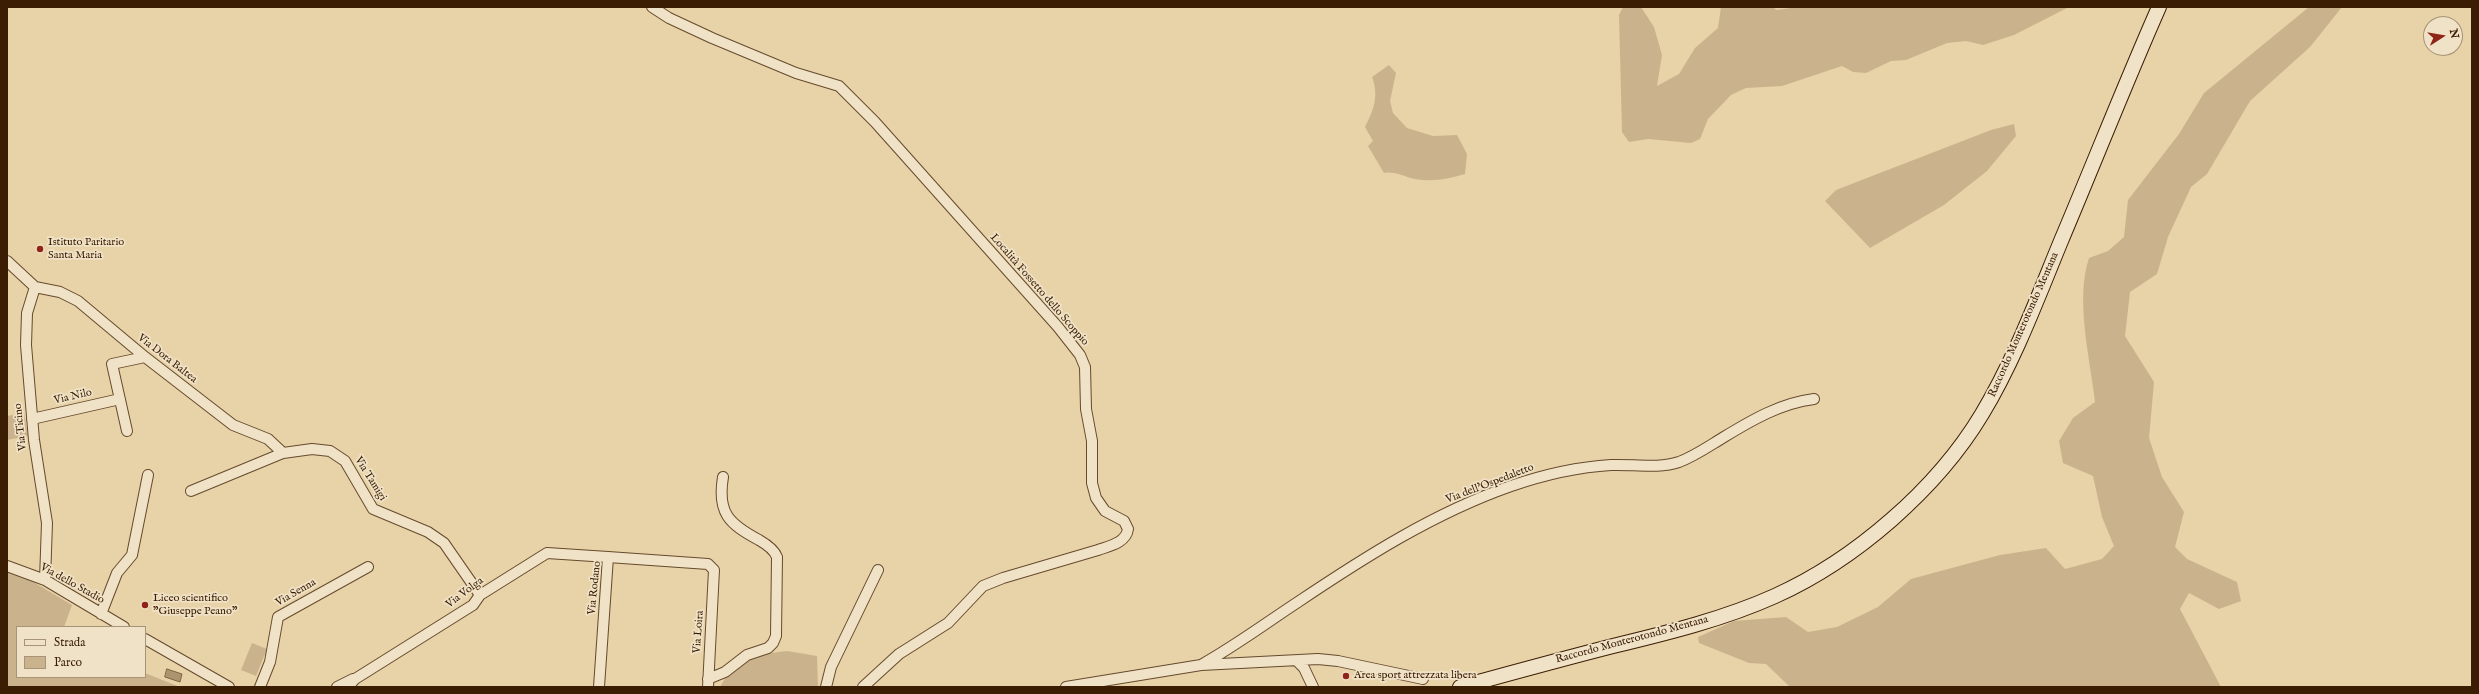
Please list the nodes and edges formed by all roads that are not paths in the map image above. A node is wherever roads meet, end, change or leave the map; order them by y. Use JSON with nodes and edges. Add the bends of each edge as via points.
{"nodes":[{"id":1,"x":652,"y":7,"type":"edge"},
{"id":2,"x":2159,"y":7,"type":"edge"},
{"id":3,"x":7,"y":261,"type":"edge"},
{"id":4,"x":35,"y":287,"type":"junction"},
{"id":5,"x":145,"y":357,"type":"junction"},
{"id":6,"x":120,"y":399,"type":"junction"},
{"id":7,"x":1814,"y":399,"type":"dead end"},
{"id":8,"x":32,"y":419,"type":"junction"},
{"id":9,"x":127,"y":430,"type":"dead end"},
{"id":10,"x":283,"y":454,"type":"junction"},
{"id":11,"x":148,"y":475,"type":"dead end"},
{"id":12,"x":723,"y":477,"type":"dead end"},
{"id":13,"x":191,"y":491,"type":"dead end"},
{"id":14,"x":608,"y":557,"type":"junction"},
{"id":15,"x":7,"y":566,"type":"edge"},
{"id":16,"x":368,"y":567,"type":"dead end"},
{"id":17,"x":878,"y":570,"type":"dead end"},
{"id":18,"x":715,"y":578,"type":"joint"},
{"id":19,"x":45,"y":580,"type":"junction"},
{"id":20,"x":480,"y":595,"type":"junction"},
{"id":21,"x":101,"y":614,"type":"junction"},
{"id":22,"x":122,"y":626,"type":"edge"},
{"id":23,"x":146,"y":640,"type":"edge"},
{"id":24,"x":1297,"y":661,"type":"junction"},
{"id":25,"x":1201,"y":666,"type":"junction"},
{"id":26,"x":1308,"y":676,"type":"junction"},
{"id":27,"x":355,"y":679,"type":"junction"},
{"id":28,"x":1423,"y":679,"type":"dead end"},
{"id":29,"x":708,"y":683,"type":"edge"},
{"id":30,"x":1480,"y":685,"type":"edge"},
{"id":31,"x":229,"y":687,"type":"edge"},
{"id":32,"x":260,"y":687,"type":"edge"},
{"id":33,"x":337,"y":687,"type":"edge"},
{"id":34,"x":348,"y":687,"type":"edge"},
{"id":35,"x":599,"y":687,"type":"edge"},
{"id":36,"x":826,"y":687,"type":"edge"},
{"id":37,"x":862,"y":687,"type":"edge"},
{"id":38,"x":1066,"y":687,"type":"edge"},
{"id":39,"x":1304,"y":687,"type":"edge"},
{"id":40,"x":1313,"y":687,"type":"edge"},
{"id":41,"x":1460,"y":687,"type":"edge"}],
"edges":[{"from":1,"to":37,"type":"street","name":"Località Fossetto dello Scoppio","via":[[691,29],[796,73],[833,83],[845,90],[1054,322],[1083,363],[1086,409],[1093,450],[1093,489],[1103,510],[1124,521],[1128,529],[1125,536],[1113,545],[983,586],[948,623],[899,654]]},
{"from":2,"to":30,"type":"main road","name":"Raccordo Monterotondo Mentana","via":[[1999,384],[1960,446],[1906,505],[1879,529],[1827,567],[1772,597],[1668,632]]},
{"from":3,"to":4,"type":"street"},
{"from":4,"to":5,"type":"street","name":"Via Dora Baltea","via":[[60,292],[78,301]]},
{"from":4,"to":8,"type":"street","name":"Via Ticino","via":[[27,313],[25,332]]},
{"from":5,"to":6,"type":"street","via":[[112,364]]},
{"from":5,"to":10,"type":"street","name":"Via Dora Baltea","via":[[233,425],[268,439]]},
{"from":6,"to":8,"type":"street","name":"Via Nilo"},
{"from":6,"to":9,"type":"street"},
{"from":7,"to":25,"type":"street","name":"Via dell'Ospedaletto","via":[[1775,410],[1676,463],[1610,465],[1578,469],[1535,478],[1490,494],[1426,523],[1356,563]]},
{"from":8,"to":19,"type":"street","name":"Via Ticino","via":[[47,523]]},
{"from":10,"to":13,"type":"street","name":"Via Tamigi"},
{"from":10,"to":20,"type":"street","name":"Via Tamigi","via":[[317,449],[338,455],[352,471],[373,509],[428,532],[440,540],[450,550]]},
{"from":11,"to":21,"type":"street","via":[[132,555],[117,573]]},
{"from":12,"to":29,"type":"street","via":[[721,491],[724,513],[742,531],[775,552],[777,557],[776,636],[768,648],[747,655]]},
{"from":14,"to":18,"type":"street","name":"Via Rodano","via":[[708,564],[714,570]]},
{"from":14,"to":20,"type":"street","name":"Via Volga","via":[[547,553]]},
{"from":14,"to":35,"type":"street","name":"Via Rodano"},
{"from":15,"to":19,"type":"street","name":"Via dello Stadio"},
{"from":16,"to":32,"type":"street","name":"Via Senna","via":[[278,617],[270,662]]},
{"from":17,"to":36,"type":"street","via":[[830,667]]},
{"from":18,"to":29,"type":"street","name":"Via Loira"},
{"from":19,"to":21,"type":"street","name":"Via dello Stadio"},
{"from":20,"to":27,"type":"street","name":"Via Volga","via":[[473,605]]},
{"from":21,"to":22,"type":"street","name":"Via dello Stadio"},
{"from":23,"to":31,"type":"street"},
{"from":24,"to":25,"type":"street"},
{"from":24,"to":26,"type":"street"},
{"from":24,"to":28,"type":"street","via":[[1332,660]]},
{"from":25,"to":38,"type":"street"},
{"from":26,"to":39,"type":"street"},
{"from":26,"to":40,"type":"street"},
{"from":27,"to":33,"type":"street"},
{"from":27,"to":34,"type":"street","name":"Via Volga"},
{"from":30,"to":41,"type":"main road","name":"Raccordo Monterotondo Mentana"}]}
